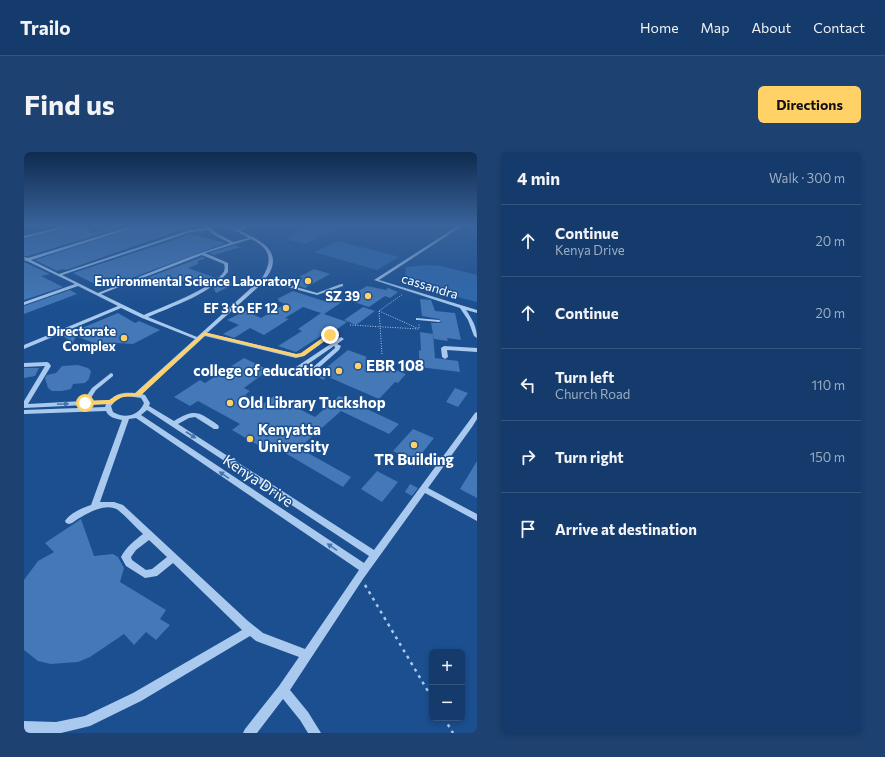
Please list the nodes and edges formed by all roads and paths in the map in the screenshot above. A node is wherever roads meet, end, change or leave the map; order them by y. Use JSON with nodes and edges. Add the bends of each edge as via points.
{"nodes":[{"id":1,"x":45,"y":253,"type":"edge"},
{"id":2,"x":125,"y":253,"type":"edge"},
{"id":3,"x":270,"y":253,"type":"edge"},
{"id":4,"x":418,"y":253,"type":"edge"},
{"id":5,"x":203,"y":254,"type":"joint"},
{"id":6,"x":25,"y":259,"type":"edge"},
{"id":7,"x":59,"y":275,"type":"junction"},
{"id":8,"x":264,"y":279,"type":"junction"},
{"id":9,"x":77,"y":285,"type":"junction"},
{"id":10,"x":342,"y":285,"type":"dead end"},
{"id":11,"x":408,"y":291,"type":"junction"},
{"id":12,"x":98,"y":294,"type":"junction"},
{"id":13,"x":24,"y":304,"type":"edge"},
{"id":14,"x":121,"y":306,"type":"junction"},
{"id":15,"x":462,"y":308,"type":"junction"},
{"id":16,"x":379,"y":310,"type":"junction"},
{"id":17,"x":477,"y":312,"type":"edge"},
{"id":18,"x":144,"y":317,"type":"junction"},
{"id":19,"x":418,"y":319,"type":"joint"},
{"id":20,"x":439,"y":321,"type":"dead end"},
{"id":21,"x":350,"y":325,"type":"dead end"},
{"id":22,"x":379,"y":327,"type":"junction"},
{"id":23,"x":419,"y":330,"type":"junction"},
{"id":24,"x":204,"y":334,"type":"junction"},
{"id":25,"x":330,"y":335,"type":"dead end"},
{"id":26,"x":477,"y":336,"type":"edge"},
{"id":27,"x":198,"y":339,"type":"junction"},
{"id":28,"x":341,"y":339,"type":"dead end"},
{"id":29,"x":333,"y":344,"type":"junction"},
{"id":30,"x":315,"y":345,"type":"junction"},
{"id":31,"x":24,"y":347,"type":"edge"},
{"id":32,"x":325,"y":350,"type":"junction"},
{"id":33,"x":477,"y":350,"type":"edge"},
{"id":34,"x":382,"y":354,"type":"dead end"},
{"id":35,"x":445,"y":357,"type":"dead end"},
{"id":36,"x":24,"y":365,"type":"edge"},
{"id":37,"x":111,"y":375,"type":"dead end"},
{"id":38,"x":138,"y":394,"type":"junction"},
{"id":39,"x":111,"y":402,"type":"junction"},
{"id":40,"x":85,"y":403,"type":"junction"},
{"id":41,"x":24,"y":406,"type":"edge"},
{"id":42,"x":146,"y":406,"type":"junction"},
{"id":43,"x":108,"y":410,"type":"junction"},
{"id":44,"x":24,"y":412,"type":"edge"},
{"id":45,"x":477,"y":414,"type":"edge"},
{"id":46,"x":136,"y":415,"type":"junction"},
{"id":47,"x":126,"y":418,"type":"junction"},
{"id":48,"x":174,"y":424,"type":"junction"},
{"id":49,"x":216,"y":427,"type":"dead end"},
{"id":50,"x":474,"y":427,"type":"edge"},
{"id":51,"x":424,"y":489,"type":"junction"},
{"id":52,"x":94,"y":508,"type":"junction"},
{"id":53,"x":477,"y":518,"type":"edge"},
{"id":54,"x":69,"y":521,"type":"dead end"},
{"id":55,"x":149,"y":535,"type":"junction"},
{"id":56,"x":375,"y":555,"type":"junction"},
{"id":57,"x":174,"y":558,"type":"junction"},
{"id":58,"x":362,"y":573,"type":"junction"},
{"id":59,"x":251,"y":630,"type":"junction"},
{"id":60,"x":307,"y":654,"type":"junction"},
{"id":61,"x":283,"y":690,"type":"junction"},
{"id":62,"x":429,"y":693,"type":"edge"},
{"id":63,"x":446,"y":721,"type":"edge"},
{"id":64,"x":24,"y":729,"type":"edge"},
{"id":65,"x":249,"y":733,"type":"edge"},
{"id":66,"x":315,"y":733,"type":"edge"},
{"id":67,"x":453,"y":733,"type":"edge"}],
"edges":[{"from":1,"to":6,"type":"lane"},
{"from":2,"to":7,"type":"lane"},
{"from":3,"to":8,"type":"lane","via":[[273,262]]},
{"from":4,"to":11,"type":"lane","name":"cassandra","via":[[376,280]]},
{"from":5,"to":12,"type":"lane"},
{"from":5,"to":18,"type":"lane","via":[[223,260],[227,267],[226,272],[211,285]]},
{"from":6,"to":7,"type":"lane"},
{"from":7,"to":9,"type":"lane"},
{"from":8,"to":10,"type":"lane","via":[[318,294]]},
{"from":8,"to":24,"type":"lane"},
{"from":9,"to":12,"type":"lane"},
{"from":9,"to":13,"type":"lane"},
{"from":11,"to":15,"type":"lane","name":"cassandra"},
{"from":11,"to":16,"type":"path"},
{"from":12,"to":14,"type":"lane"},
{"from":14,"to":18,"type":"lane"},
{"from":14,"to":31,"type":"lane"},
{"from":15,"to":17,"type":"lane","name":"cassandra"},
{"from":15,"to":26,"type":"lane"},
{"from":16,"to":22,"type":"path"},
{"from":16,"to":23,"type":"path"},
{"from":18,"to":27,"type":"lane"},
{"from":19,"to":20,"type":"lane"},
{"from":19,"to":23,"type":"path"},
{"from":21,"to":22,"type":"path"},
{"from":22,"to":23,"type":"path"},
{"from":22,"to":34,"type":"path"},
{"from":24,"to":27,"type":"lane"},
{"from":24,"to":30,"type":"lane","via":[[296,356],[302,355]]},
{"from":25,"to":30,"type":"lane"},
{"from":27,"to":38,"type":"lane"},
{"from":28,"to":29,"type":"lane"},
{"from":29,"to":32,"type":"lane"},
{"from":29,"to":32,"type":"lane","via":[[338,346],[337,349],[312,371],[298,370]]},
{"from":30,"to":32,"type":"lane"},
{"from":33,"to":35,"type":"lane","via":[[444,348]]},
{"from":36,"to":41,"type":"lane","via":[[48,366]]},
{"from":37,"to":40,"type":"lane","via":[[94,389]]},
{"from":38,"to":39,"type":"lane","via":[[120,396]]},
{"from":38,"to":42,"type":"lane","via":[[146,399]]},
{"from":39,"to":40,"type":"lane"},
{"from":39,"to":43,"type":"lane"},
{"from":41,"to":40,"type":"lane","one_way":true},
{"from":42,"to":46,"type":"lane"},
{"from":42,"to":48,"type":"lane","name":"Kenya Drive"},
{"from":43,"to":44,"type":"lane"},
{"from":43,"to":47,"type":"lane","via":[[114,416]]},
{"from":45,"to":50,"type":"lane"},
{"from":46,"to":47,"type":"lane"},
{"from":58,"to":46,"type":"lane","name":"Kenya Drive","one_way":true},
{"from":47,"to":52,"type":"lane"},
{"from":48,"to":49,"type":"lane","via":[[192,414],[198,414]]},
{"from":48,"to":56,"type":"lane","name":"Kenya Drive","one_way":true},
{"from":50,"to":51,"type":"lane"},
{"from":51,"to":53,"type":"lane"},
{"from":51,"to":56,"type":"lane"},
{"from":52,"to":54,"type":"lane","via":[[80,513]]},
{"from":52,"to":55,"type":"lane","via":[[103,504],[113,504]]},
{"from":55,"to":57,"type":"lane"},
{"from":55,"to":57,"type":"lane","via":[[133,547],[126,557],[130,563],[145,574],[154,573]]},
{"from":56,"to":58,"type":"lane"},
{"from":57,"to":59,"type":"lane"},
{"from":58,"to":60,"type":"lane"},
{"from":58,"to":62,"type":"path"},
{"from":59,"to":60,"type":"lane","via":[[260,637]]},
{"from":59,"to":64,"type":"lane","via":[[137,697],[86,722],[56,728]]},
{"from":60,"to":61,"type":"lane"},
{"from":61,"to":65,"type":"lane"},
{"from":61,"to":66,"type":"lane"},
{"from":63,"to":67,"type":"path"}]}
